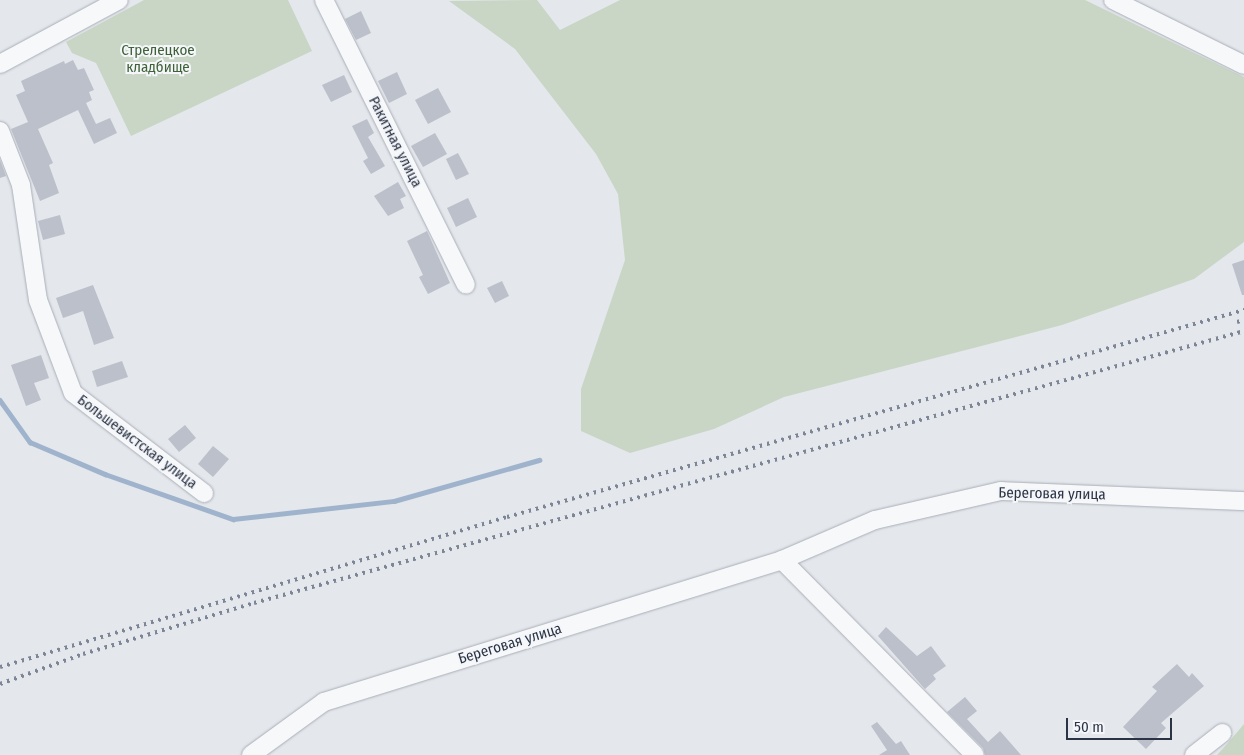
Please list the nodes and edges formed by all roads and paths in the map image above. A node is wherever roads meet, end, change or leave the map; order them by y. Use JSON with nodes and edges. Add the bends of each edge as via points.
{"nodes":[{"id":1,"x":119,"y":0,"type":"edge"},
{"id":2,"x":324,"y":0,"type":"edge"},
{"id":3,"x":1113,"y":0,"type":"edge"},
{"id":4,"x":0,"y":64,"type":"edge"},
{"id":5,"x":1244,"y":65,"type":"edge"},
{"id":6,"x":0,"y":131,"type":"edge"},
{"id":7,"x":466,"y":285,"type":"dead end"},
{"id":8,"x":204,"y":492,"type":"dead end"},
{"id":9,"x":1244,"y":501,"type":"edge"},
{"id":10,"x":782,"y":560,"type":"junction"},
{"id":11,"x":1222,"y":733,"type":"dead end"},
{"id":12,"x":251,"y":755,"type":"edge"},
{"id":13,"x":975,"y":755,"type":"edge"},
{"id":14,"x":1194,"y":755,"type":"edge"}],
"edges":[{"from":1,"to":4,"type":"street"},
{"from":2,"to":7,"type":"street","name":"Ракитная улица"},
{"from":3,"to":5,"type":"street"},
{"from":6,"to":8,"type":"street","name":"Большевистская улица","via":[[21,185],[38,300],[73,393]]},
{"from":9,"to":10,"type":"street","name":"Береговая улица","via":[[1001,491],[875,520]]},
{"from":10,"to":12,"type":"street","name":"Береговая улица","via":[[324,702]]},
{"from":10,"to":13,"type":"street"},
{"from":11,"to":14,"type":"street"}]}
